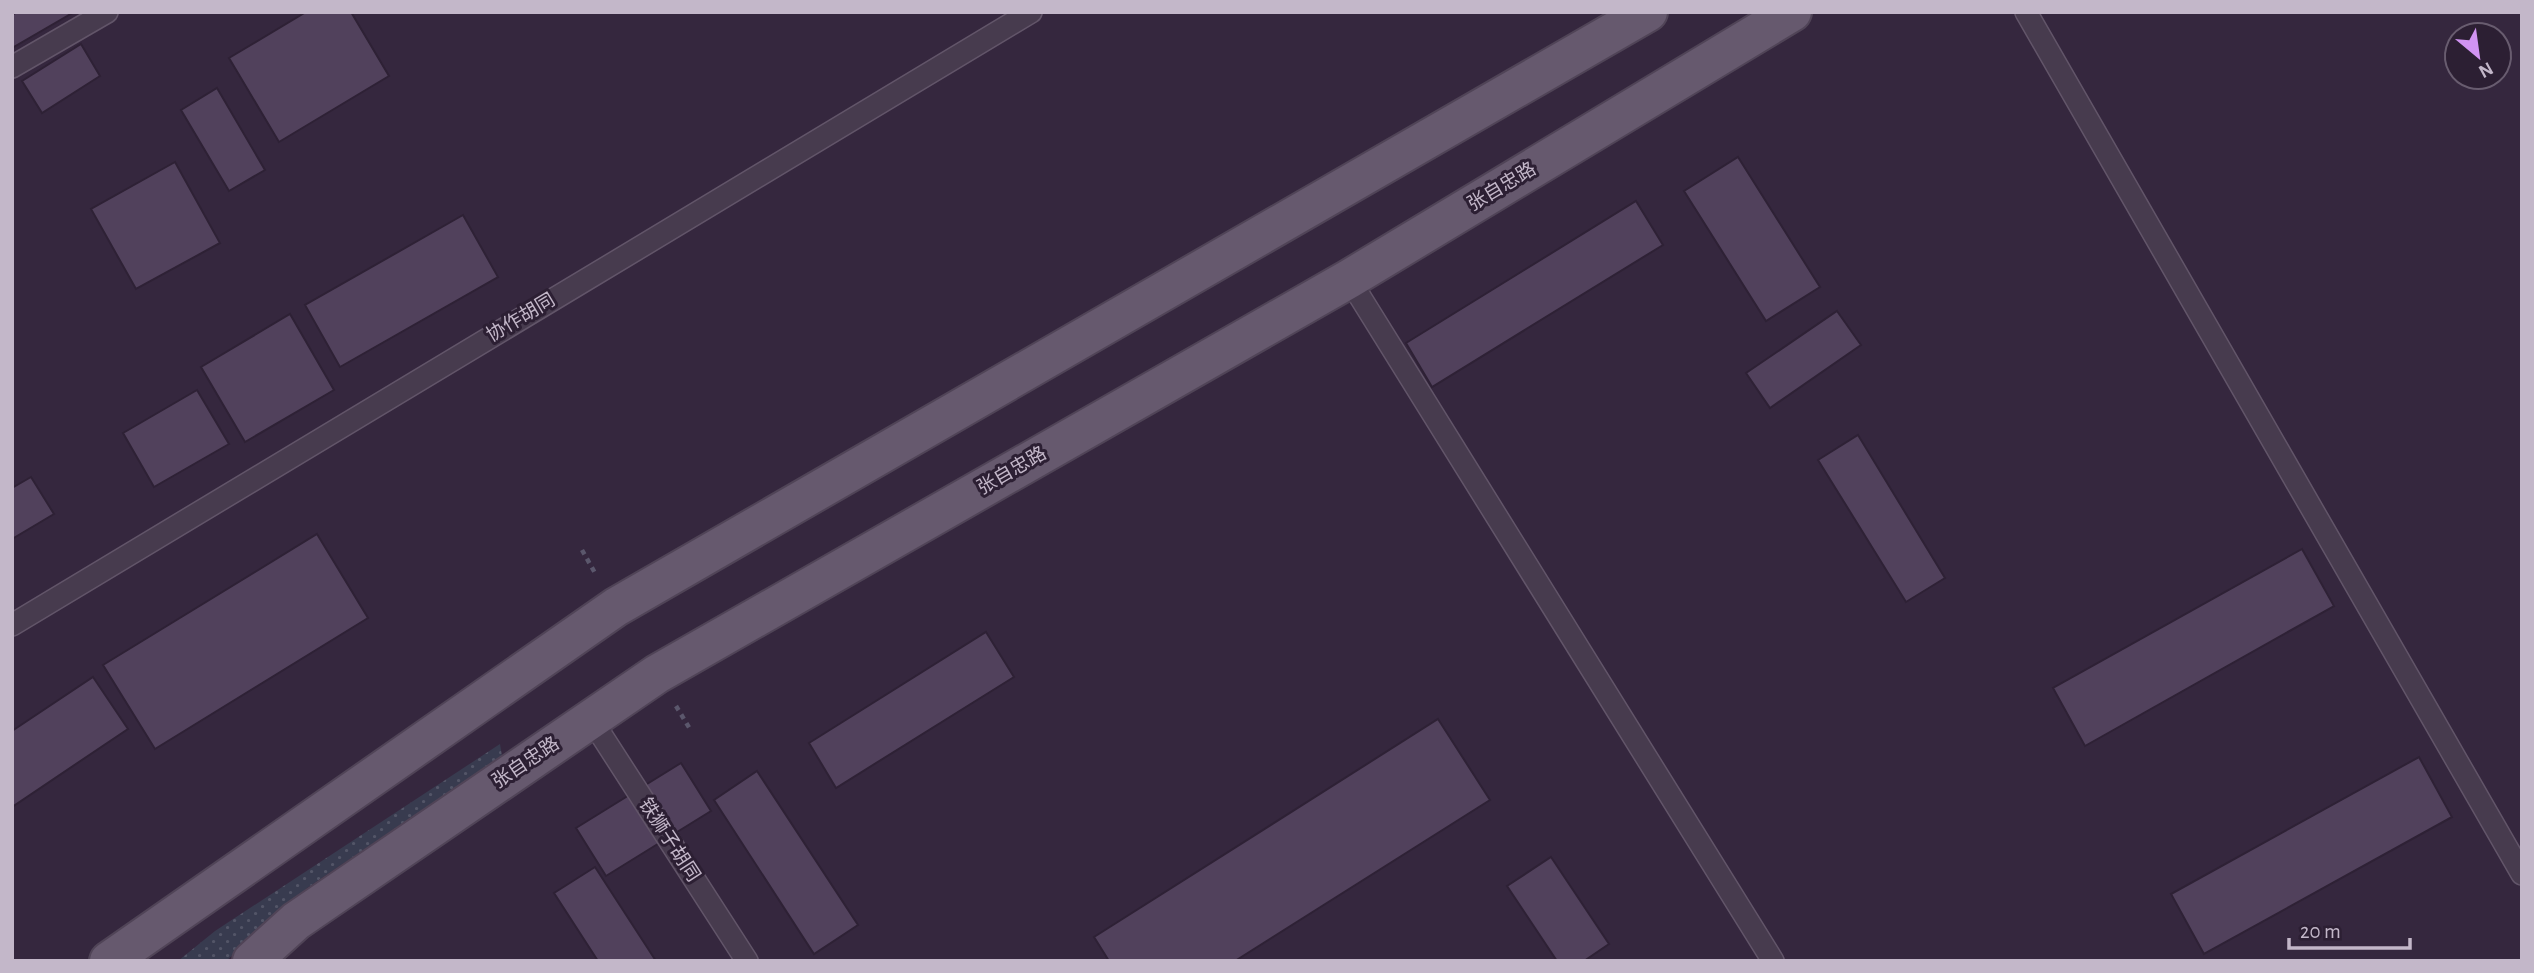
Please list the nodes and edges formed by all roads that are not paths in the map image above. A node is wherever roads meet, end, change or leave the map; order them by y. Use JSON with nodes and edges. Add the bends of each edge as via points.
{"nodes":[{"id":1,"x":107,"y":12,"type":"edge"},
{"id":2,"x":1031,"y":12,"type":"edge"},
{"id":3,"x":1648,"y":12,"type":"edge"},
{"id":4,"x":1792,"y":12,"type":"edge"},
{"id":5,"x":2026,"y":12,"type":"edge"},
{"id":6,"x":12,"y":67,"type":"edge"},
{"id":7,"x":1349,"y":279,"type":"junction"},
{"id":8,"x":12,"y":625,"type":"edge"},
{"id":9,"x":591,"y":719,"type":"junction"},
{"id":10,"x":2522,"y":874,"type":"edge"},
{"id":11,"x":109,"y":961,"type":"edge"},
{"id":12,"x":252,"y":961,"type":"edge"},
{"id":13,"x":747,"y":961,"type":"edge"},
{"id":14,"x":1773,"y":961,"type":"edge"}],
"edges":[{"from":1,"to":6,"type":"lane"},
{"from":2,"to":8,"type":"lane","name":"协作胡同"},
{"from":3,"to":11,"type":"main road","via":[[616,607]]},
{"from":4,"to":7,"type":"main road","name":"张自忠路"},
{"from":5,"to":10,"type":"lane"},
{"from":7,"to":9,"type":"main road","name":"张自忠路","via":[[657,674]]},
{"from":7,"to":14,"type":"lane"},
{"from":9,"to":12,"type":"main road","name":"张自忠路","via":[[296,921]]},
{"from":9,"to":13,"type":"lane","name":"铁狮子胡同"}]}
